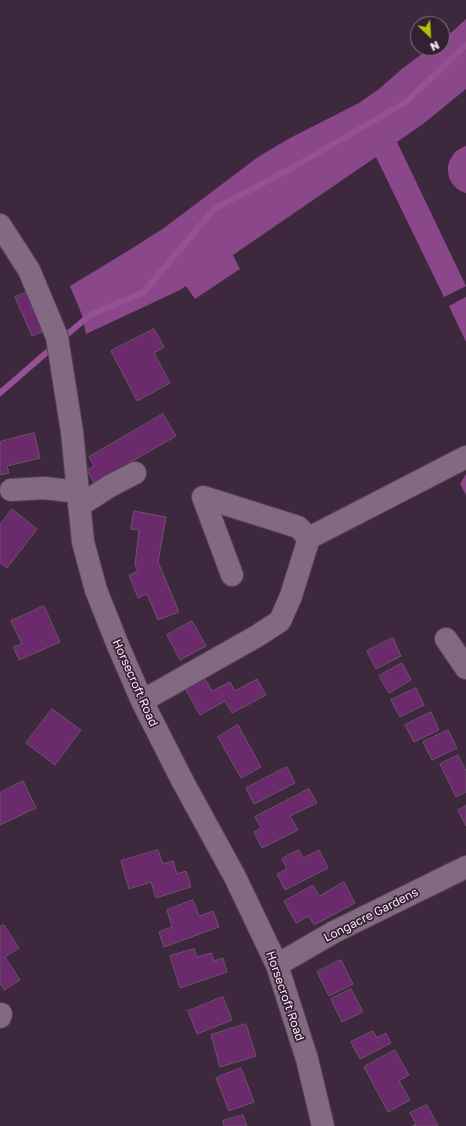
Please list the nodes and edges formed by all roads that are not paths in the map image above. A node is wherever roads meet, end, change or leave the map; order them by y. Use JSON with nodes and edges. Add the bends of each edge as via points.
{"nodes":[{"id":1,"x":4,"y":240,"type":"edge"},
{"id":2,"x":466,"y":457,"type":"edge"},
{"id":3,"x":135,"y":473,"type":"dead end"},
{"id":4,"x":11,"y":490,"type":"dead end"},
{"id":5,"x":78,"y":499,"type":"junction"},
{"id":6,"x":309,"y":538,"type":"junction"},
{"id":7,"x":232,"y":575,"type":"dead end"},
{"id":8,"x":446,"y":639,"type":"dead end"},
{"id":9,"x":466,"y":668,"type":"edge"},
{"id":10,"x":142,"y":701,"type":"junction"},
{"id":11,"x":466,"y":867,"type":"edge"},
{"id":12,"x":277,"y":965,"type":"junction"},
{"id":13,"x":323,"y":1126,"type":"edge"}],
"edges":[{"from":1,"to":5,"type":"street","name":"Horsecroft Road","via":[[29,270],[57,338],[72,432]]},
{"from":2,"to":6,"type":"street"},
{"from":3,"to":5,"type":"street"},
{"from":4,"to":5,"type":"street","via":[[44,488]]},
{"from":5,"to":10,"type":"street","name":"Horsecroft Road","via":[[83,542],[96,590]]},
{"from":6,"to":7,"type":"street","via":[[298,527],[202,497]]},
{"from":6,"to":10,"type":"street","via":[[291,596],[280,621]]},
{"from":8,"to":9,"type":"street"},
{"from":10,"to":12,"type":"street","name":"Horsecroft Road","via":[[235,878]]},
{"from":11,"to":12,"type":"street","name":"Longacre Gardens","via":[[334,932]]},
{"from":12,"to":13,"type":"street","name":"Horsecroft Road","via":[[307,1059]]}]}
